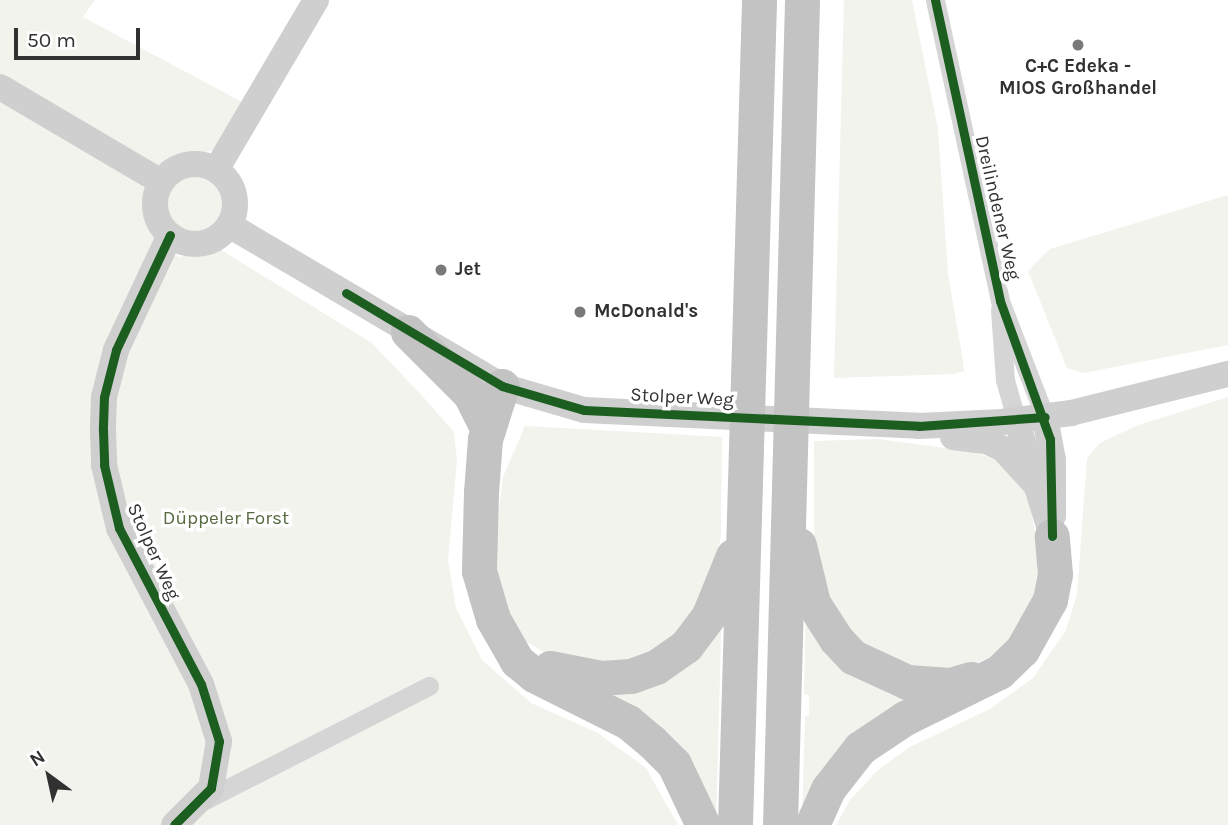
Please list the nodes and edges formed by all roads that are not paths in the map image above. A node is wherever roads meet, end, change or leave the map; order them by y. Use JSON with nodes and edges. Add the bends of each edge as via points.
{"nodes":[{"id":1,"x":316,"y":0,"type":"edge"},
{"id":2,"x":759,"y":0,"type":"edge"},
{"id":3,"x":802,"y":0,"type":"edge"},
{"id":4,"x":934,"y":0,"type":"edge"},
{"id":5,"x":0,"y":87,"type":"edge"},
{"id":6,"x":216,"y":170,"type":"junction"},
{"id":7,"x":161,"y":182,"type":"junction"},
{"id":8,"x":229,"y":225,"type":"junction"},
{"id":9,"x":170,"y":235,"type":"junction"},
{"id":10,"x":1000,"y":301,"type":"junction"},
{"id":11,"x":408,"y":332,"type":"junction"},
{"id":12,"x":1228,"y":374,"type":"edge"},
{"id":13,"x":513,"y":391,"type":"junction"},
{"id":14,"x":1045,"y":417,"type":"junction"},
{"id":15,"x":1017,"y":422,"type":"junction"},
{"id":16,"x":919,"y":426,"type":"junction"},
{"id":17,"x":488,"y":430,"type":"junction"},
{"id":18,"x":1035,"y":484,"type":"junction"},
{"id":19,"x":788,"y":497,"type":"junction"},
{"id":20,"x":745,"y":507,"type":"junction"},
{"id":21,"x":481,"y":524,"type":"junction"},
{"id":22,"x":1052,"y":536,"type":"junction"},
{"id":23,"x":504,"y":642,"type":"junction"},
{"id":24,"x":999,"y":673,"type":"junction"},
{"id":25,"x":429,"y":686,"type":"dead end"},
{"id":26,"x":199,"y":804,"type":"junction"},
{"id":27,"x":174,"y":825,"type":"edge"},
{"id":28,"x":703,"y":825,"type":"edge"},
{"id":29,"x":735,"y":825,"type":"edge"},
{"id":30,"x":780,"y":825,"type":"edge"},
{"id":31,"x":811,"y":825,"type":"edge"}],
"edges":[{"from":1,"to":6,"type":"street"},
{"from":2,"to":20,"type":"highway"},
{"from":3,"to":19,"type":"highway"},
{"from":4,"to":10,"type":"street","name":"Dreilindener Weg"},
{"from":5,"to":7,"type":"street"},
{"from":6,"to":7,"type":"street","via":[[192,164]]},
{"from":6,"to":8,"type":"street","via":[[234,195]]},
{"from":7,"to":9,"type":"street","via":[[155,205]]},
{"from":8,"to":9,"type":"street","via":[[208,242],[195,244]]},
{"from":8,"to":11,"type":"street","name":"Stolper Weg"},
{"from":9,"to":26,"type":"street","name":"Stolper Weg","via":[[116,350],[104,397],[104,465],[119,528],[214,716],[219,741],[217,768],[211,788]]},
{"from":10,"to":14,"type":"street","name":"Dreilindener Weg"},
{"from":10,"to":15,"type":"street","name":"Dreilindener Weg","via":[[1002,354]]},
{"from":11,"to":13,"type":"street","name":"Stolper Weg"},
{"from":11,"to":17,"type":"highway","via":[[470,394]]},
{"from":12,"to":14,"type":"street","name":"Stolper Weg"},
{"from":13,"to":16,"type":"street","name":"Stolper Weg","via":[[608,412]]},
{"from":13,"to":17,"type":"highway"},
{"from":13,"to":21,"type":"highway"},
{"from":14,"to":15,"type":"street","name":"Stolper Weg"},
{"from":14,"to":22,"type":"street","via":[[1053,460]]},
{"from":15,"to":16,"type":"street","name":"Stolper Weg"},
{"from":15,"to":18,"type":"street"},
{"from":16,"to":18,"type":"street","via":[[936,435],[986,441],[1003,449]]},
{"from":17,"to":21,"type":"highway"},
{"from":18,"to":22,"type":"street"},
{"from":19,"to":24,"type":"highway","via":[[813,603],[853,657],[908,682],[950,685]]},
{"from":19,"to":30,"type":"highway"},
{"from":20,"to":23,"type":"highway","via":[[725,585],[709,615],[686,646],[656,667],[631,676],[569,675]]},
{"from":20,"to":29,"type":"highway"},
{"from":21,"to":23,"type":"highway","via":[[479,571]]},
{"from":22,"to":24,"type":"highway","via":[[1055,574],[1049,600],[1022,650]]},
{"from":23,"to":28,"type":"highway","via":[[534,675],[628,722],[652,742],[674,764]]},
{"from":24,"to":31,"type":"highway","via":[[905,718],[860,748],[828,789]]},
{"from":25,"to":26,"type":"street","name":"Stolper Weg"},
{"from":26,"to":27,"type":"street","name":"Stolper Weg"}]}
